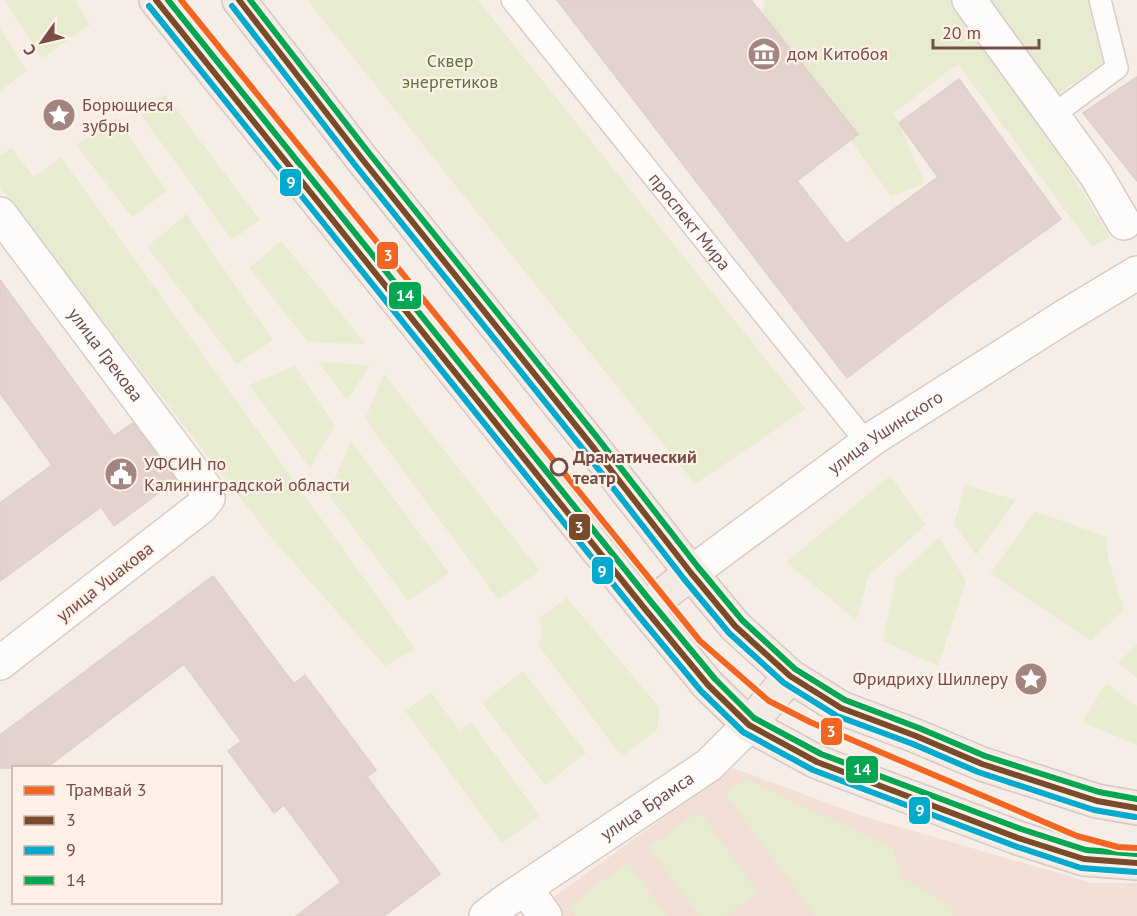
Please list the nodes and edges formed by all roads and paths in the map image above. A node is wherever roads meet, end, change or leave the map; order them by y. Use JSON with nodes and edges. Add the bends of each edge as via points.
{"nodes":[{"id":1,"x":156,"y":0,"type":"edge"},
{"id":2,"x":239,"y":0,"type":"edge"},
{"id":3,"x":512,"y":0,"type":"edge"},
{"id":4,"x":969,"y":0,"type":"edge"},
{"id":5,"x":1100,"y":0,"type":"edge"},
{"id":6,"x":1053,"y":115,"type":"junction"},
{"id":7,"x":0,"y":214,"type":"edge"},
{"id":8,"x":1124,"y":223,"type":"dead end"},
{"id":9,"x":1137,"y":273,"type":"edge"},
{"id":10,"x":867,"y":443,"type":"junction"},
{"id":11,"x":208,"y":498,"type":"joint"},
{"id":12,"x":691,"y":573,"type":"junction"},
{"id":13,"x":645,"y":609,"type":"junction"},
{"id":14,"x":0,"y":663,"type":"edge"},
{"id":15,"x":790,"y":676,"type":"junction"},
{"id":16,"x":749,"y":725,"type":"junction"},
{"id":17,"x":1137,"y":808,"type":"edge"},
{"id":18,"x":1137,"y":863,"type":"edge"},
{"id":19,"x":526,"y":889,"type":"junction"},
{"id":20,"x":486,"y":916,"type":"edge"},
{"id":21,"x":544,"y":916,"type":"edge"}],
"edges":[{"from":1,"to":13,"type":"main road"},
{"from":2,"to":12,"type":"main road"},
{"from":3,"to":10,"type":"lane","name":"проспект Мира"},
{"from":4,"to":6,"type":"street"},
{"from":5,"to":6,"type":"lane","via":[[1117,68]]},
{"from":6,"to":8,"type":"street"},
{"from":7,"to":11,"type":"street","name":"улица Грекова"},
{"from":9,"to":10,"type":"street","name":"улица Ушинского"},
{"from":10,"to":12,"type":"street","name":"улица Ушинского"},
{"from":11,"to":14,"type":"street","name":"улица Ушакова"},
{"from":12,"to":13,"type":"main road","name":"улица Ушинского"},
{"from":12,"to":15,"type":"main road","via":[[735,626]]},
{"from":13,"to":16,"type":"main road","via":[[708,685]]},
{"from":15,"to":16,"type":"main road","name":"улица Брамса"},
{"from":15,"to":17,"type":"main road","via":[[841,708],[982,764],[1097,801]]},
{"from":16,"to":18,"type":"main road","via":[[817,762],[1018,838],[1084,859]]},
{"from":16,"to":19,"type":"street","name":"улица Брамса","via":[[709,765]]},
{"from":19,"to":20,"type":"street","name":"улица Брамса"},
{"from":19,"to":21,"type":"street"}]}
